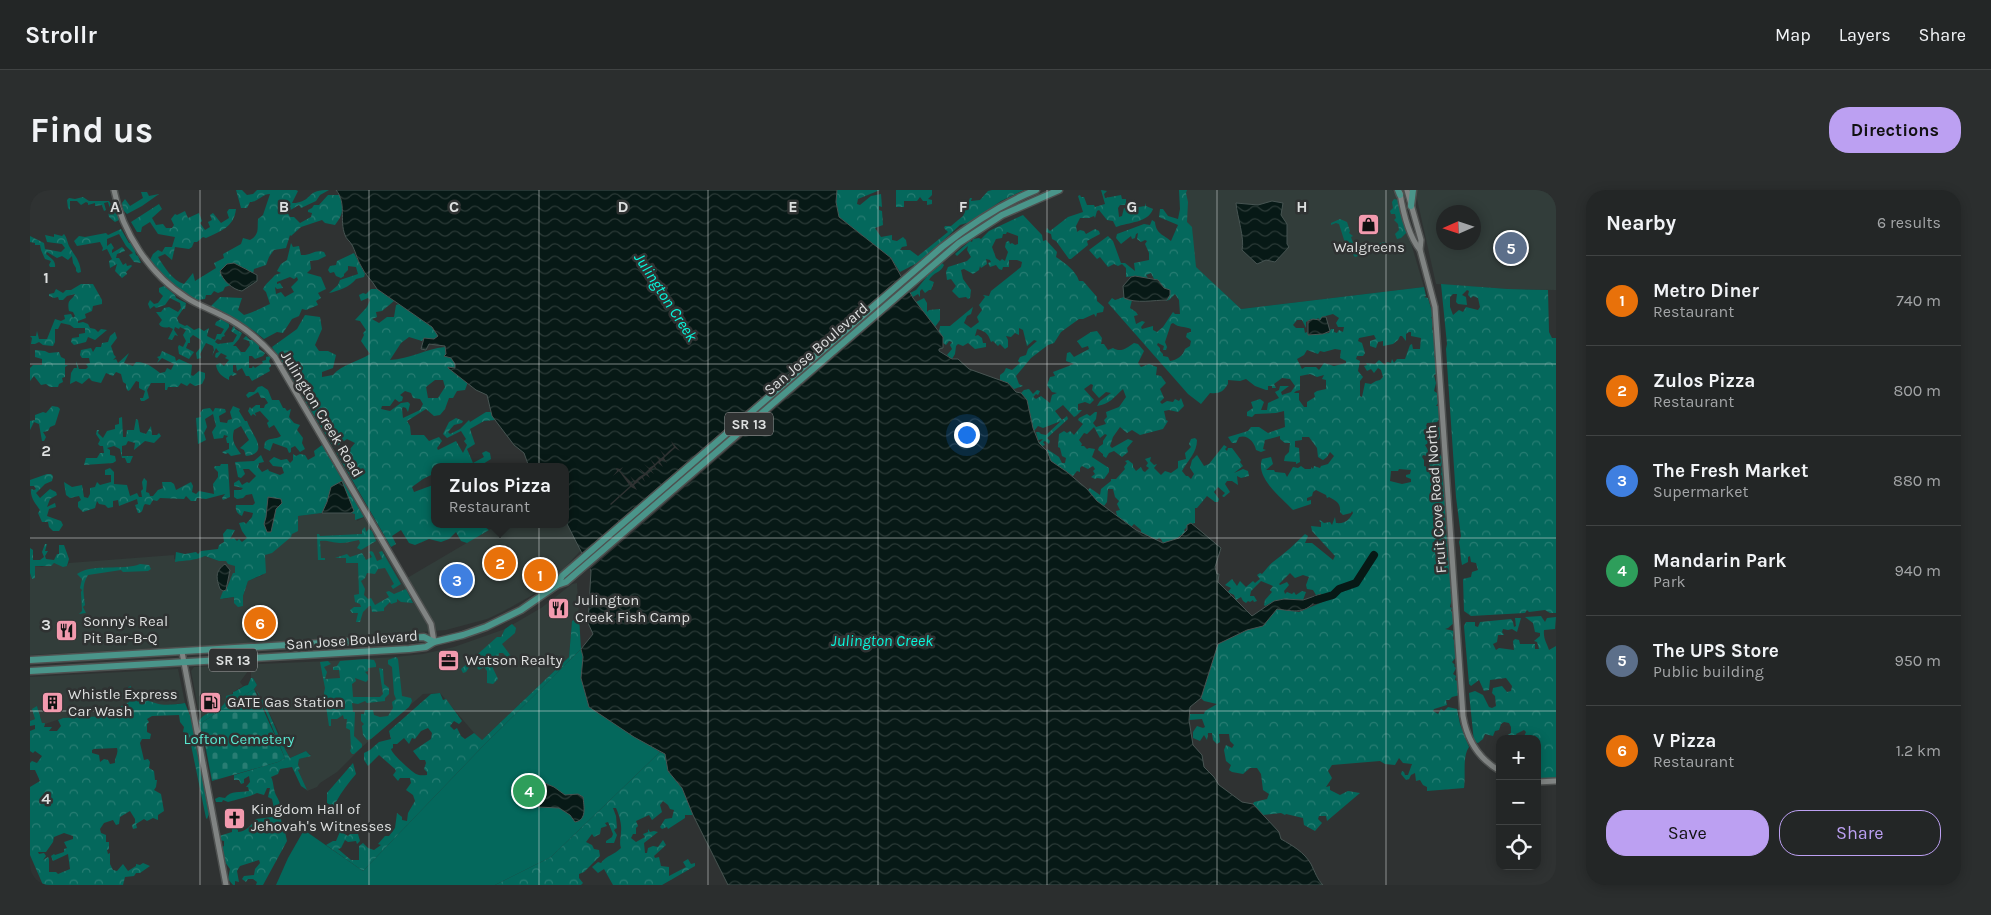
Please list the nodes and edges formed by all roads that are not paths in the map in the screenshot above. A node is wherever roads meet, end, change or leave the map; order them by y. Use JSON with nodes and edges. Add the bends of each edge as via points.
{"nodes":[{"id":1,"x":114,"y":190,"type":"edge"},
{"id":2,"x":1036,"y":190,"type":"edge"},
{"id":3,"x":1059,"y":190,"type":"edge"},
{"id":4,"x":1407,"y":190,"type":"edge"},
{"id":5,"x":1413,"y":190,"type":"edge"},
{"id":6,"x":1399,"y":192,"type":"edge"},
{"id":7,"x":1411,"y":206,"type":"junction"},
{"id":8,"x":1420,"y":250,"type":"junction"},
{"id":9,"x":577,"y":568,"type":"junction"},
{"id":10,"x":377,"y":641,"type":"junction"},
{"id":11,"x":434,"y":642,"type":"junction"},
{"id":12,"x":265,"y":648,"type":"junction"},
{"id":13,"x":182,"y":652,"type":"junction"},
{"id":14,"x":378,"y":652,"type":"junction"},
{"id":15,"x":90,"y":657,"type":"junction"},
{"id":16,"x":266,"y":658,"type":"junction"},
{"id":17,"x":30,"y":660,"type":"edge"},
{"id":18,"x":184,"y":662,"type":"junction"},
{"id":19,"x":91,"y":668,"type":"junction"},
{"id":20,"x":30,"y":671,"type":"edge"},
{"id":21,"x":1496,"y":769,"type":"edge"},
{"id":22,"x":1556,"y":781,"type":"edge"},
{"id":23,"x":1541,"y":782,"type":"edge"},
{"id":24,"x":226,"y":885,"type":"edge"}],
"edges":[{"from":1,"to":11,"type":"street","name":"Julington Creek Road","via":[[134,240],[161,278],[187,299],[244,327],[275,357],[431,624]]},
{"from":2,"to":9,"type":"main road","name":"San Jose Boulevard","number":"SR 13","via":[[996,209],[942,247]]},
{"from":3,"to":9,"type":"main road","name":"San Jose Boulevard","number":"SR 13","via":[[1022,205],[947,252]]},
{"from":4,"to":7,"type":"street","name":"Fruit Cove Road North"},
{"from":5,"to":7,"type":"main road"},
{"from":6,"to":8,"type":"street","name":"Fruit Cove Road North","via":[[1414,243]]},
{"from":7,"to":8,"type":"street","name":"Fruit Cove Road North","via":[[1421,240]]},
{"from":8,"to":21,"type":"street","name":"Fruit Cove Road North","via":[[1436,307],[1463,712],[1474,747]]},
{"from":9,"to":11,"type":"main road","name":"San Jose Boulevard","number":"SR 13","via":[[566,582],[499,621],[464,635]]},
{"from":10,"to":11,"type":"main road","name":"San Jose Boulevard","number":"SR 13","via":[[424,637]]},
{"from":10,"to":12,"type":"main road","name":"San Jose Boulevard","number":"SR 13"},
{"from":10,"to":14,"type":"main road"},
{"from":11,"to":14,"type":"main road","name":"San Jose Boulevard","number":"SR 13","via":[[426,647]]},
{"from":12,"to":13,"type":"main road","name":"San Jose Boulevard","number":"SR 13"},
{"from":12,"to":16,"type":"main road"},
{"from":13,"to":15,"type":"main road","name":"San Jose Boulevard","number":"SR 13"},
{"from":13,"to":18,"type":"street"},
{"from":14,"to":16,"type":"main road","name":"San Jose Boulevard","number":"SR 13"},
{"from":15,"to":17,"type":"main road","name":"San Jose Boulevard","number":"SR 13"},
{"from":15,"to":19,"type":"main road"},
{"from":16,"to":18,"type":"main road","name":"San Jose Boulevard","number":"SR 13"},
{"from":18,"to":19,"type":"main road","name":"San Jose Boulevard","number":"SR 13"},
{"from":18,"to":24,"type":"street"},
{"from":19,"to":20,"type":"main road","name":"San Jose Boulevard","number":"SR 13"},
{"from":22,"to":23,"type":"street"}]}
